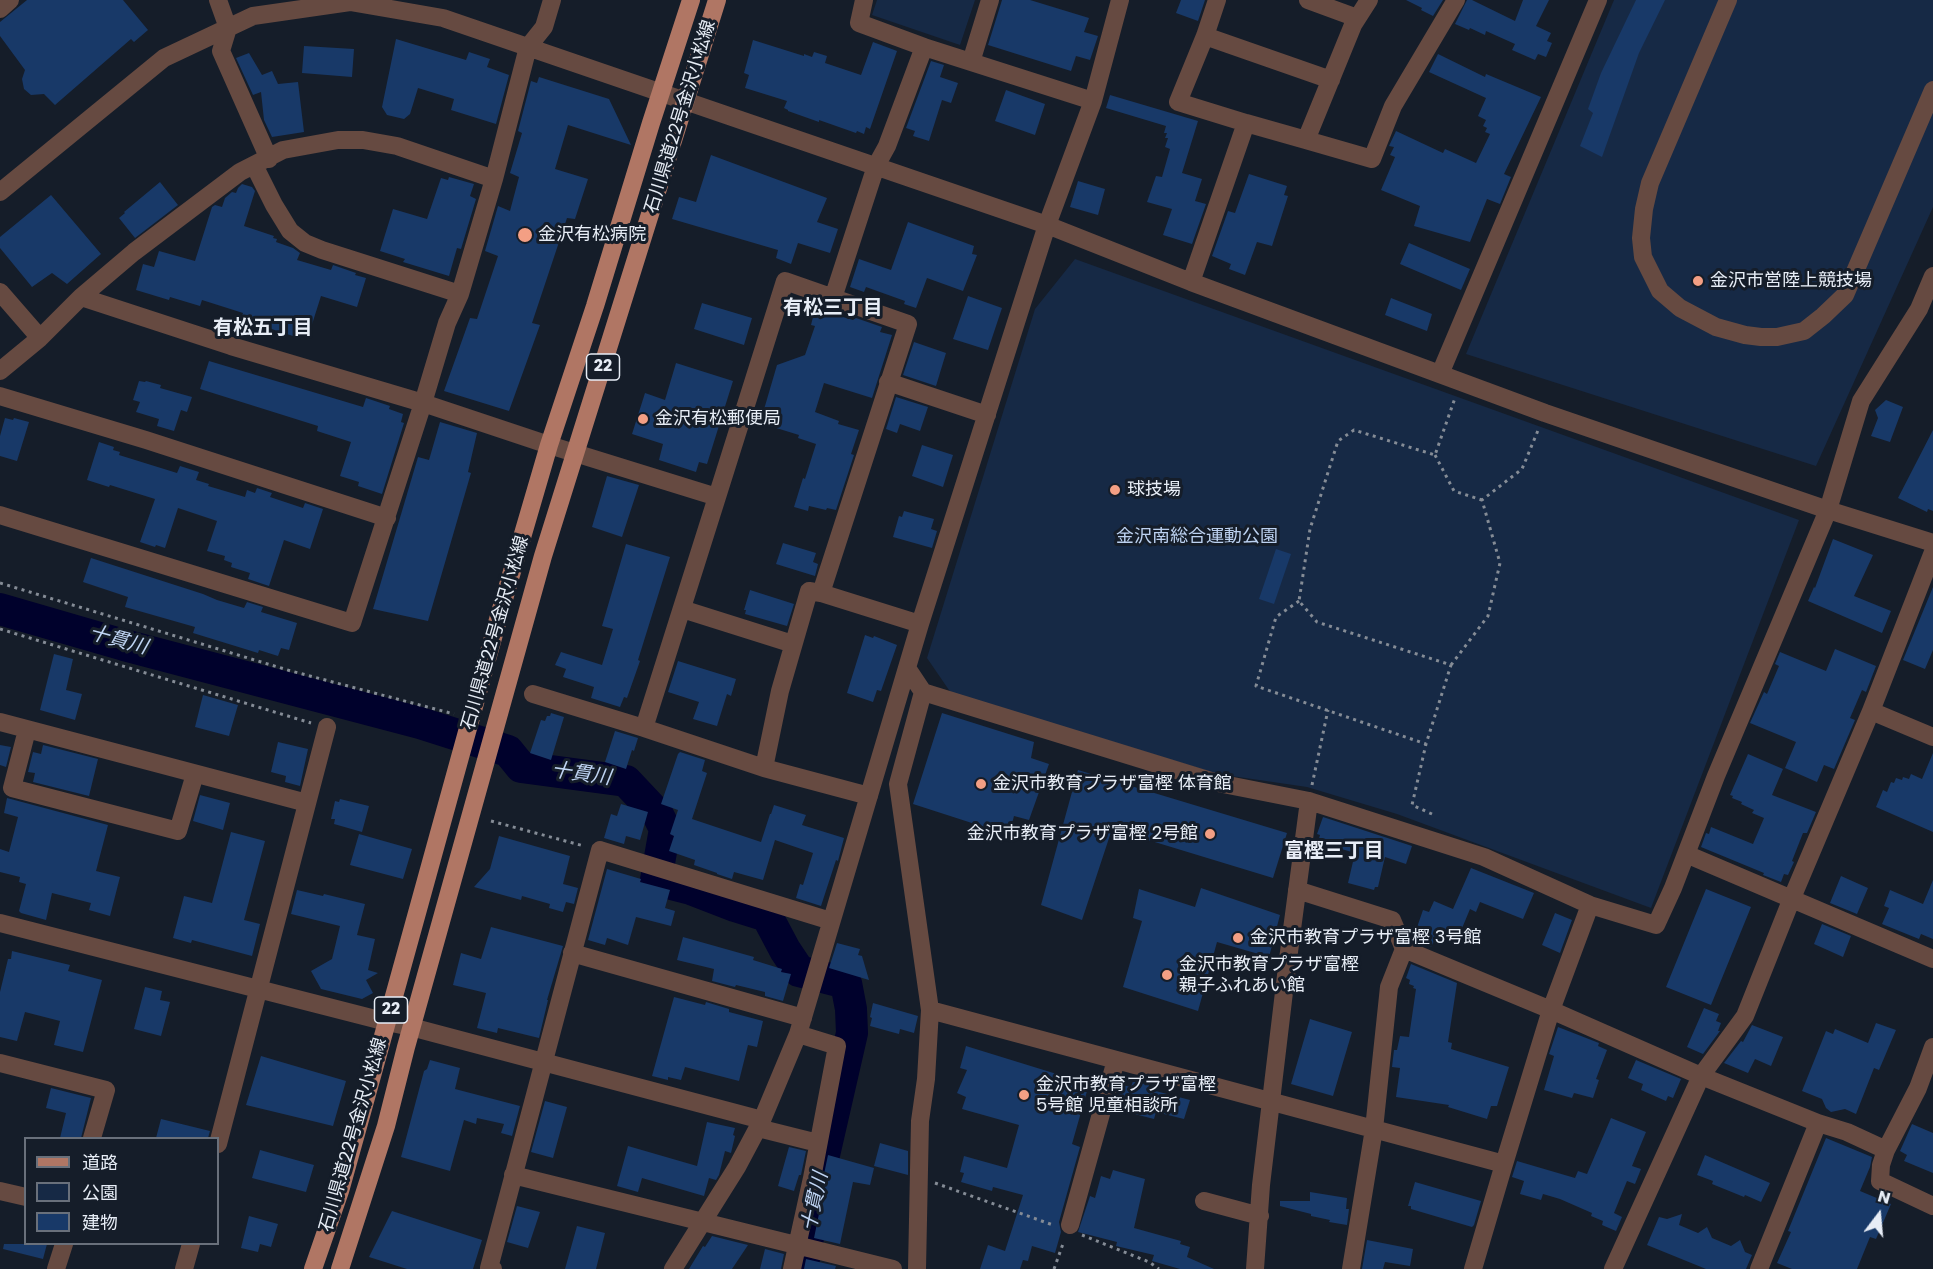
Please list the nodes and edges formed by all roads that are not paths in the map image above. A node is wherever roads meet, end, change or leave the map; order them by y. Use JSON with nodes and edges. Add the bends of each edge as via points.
{"nodes":[{"id":1,"x":10,"y":0,"type":"edge"},
{"id":2,"x":218,"y":0,"type":"edge"},
{"id":3,"x":552,"y":0,"type":"edge"},
{"id":4,"x":691,"y":0,"type":"edge"},
{"id":5,"x":717,"y":0,"type":"edge"},
{"id":6,"x":864,"y":0,"type":"edge"},
{"id":7,"x":990,"y":0,"type":"edge"},
{"id":8,"x":1120,"y":0,"type":"edge"},
{"id":9,"x":1217,"y":0,"type":"edge"},
{"id":10,"x":1308,"y":0,"type":"edge"},
{"id":11,"x":1369,"y":0,"type":"edge"},
{"id":12,"x":1456,"y":0,"type":"edge"},
{"id":13,"x":1598,"y":0,"type":"edge"},
{"id":14,"x":1728,"y":0,"type":"edge"},
{"id":15,"x":0,"y":9,"type":"edge"},
{"id":16,"x":1357,"y":18,"type":"junction"},
{"id":17,"x":228,"y":28,"type":"junction"},
{"id":18,"x":1205,"y":36,"type":"junction"},
{"id":19,"x":528,"y":47,"type":"junction"},
{"id":20,"x":924,"y":47,"type":"junction"},
{"id":21,"x":970,"y":62,"type":"junction"},
{"id":22,"x":1331,"y":80,"type":"junction"},
{"id":23,"x":1933,"y":90,"type":"edge"},
{"id":24,"x":661,"y":93,"type":"junction"},
{"id":25,"x":686,"y":101,"type":"junction"},
{"id":26,"x":1093,"y":101,"type":"junction"},
{"id":27,"x":1246,"y":123,"type":"junction"},
{"id":28,"x":1306,"y":140,"type":"junction"},
{"id":29,"x":261,"y":162,"type":"junction"},
{"id":30,"x":876,"y":166,"type":"junction"},
{"id":31,"x":494,"y":179,"type":"junction"},
{"id":32,"x":0,"y":192,"type":"edge"},
{"id":33,"x":1047,"y":225,"type":"junction"},
{"id":34,"x":1933,"y":276,"type":"edge"},
{"id":35,"x":1191,"y":282,"type":"junction"},
{"id":36,"x":0,"y":292,"type":"edge"},
{"id":37,"x":460,"y":294,"type":"junction"},
{"id":38,"x":81,"y":297,"type":"junction"},
{"id":39,"x":833,"y":298,"type":"junction"},
{"id":40,"x":40,"y":338,"type":"junction"},
{"id":41,"x":0,"y":371,"type":"edge"},
{"id":42,"x":1440,"y":374,"type":"junction"},
{"id":43,"x":888,"y":382,"type":"junction"},
{"id":44,"x":0,"y":396,"type":"edge"},
{"id":45,"x":423,"y":403,"type":"junction"},
{"id":46,"x":987,"y":415,"type":"junction"},
{"id":47,"x":549,"y":445,"type":"junction"},
{"id":48,"x":576,"y":453,"type":"junction"},
{"id":49,"x":717,"y":497,"type":"junction"},
{"id":50,"x":1828,"y":510,"type":"junction"},
{"id":51,"x":0,"y":515,"type":"edge"},
{"id":52,"x":387,"y":518,"type":"junction"},
{"id":53,"x":1933,"y":543,"type":"edge"},
{"id":54,"x":1933,"y":552,"type":"edge"},
{"id":55,"x":821,"y":593,"type":"junction"},
{"id":56,"x":682,"y":609,"type":"junction"},
{"id":57,"x":920,"y":624,"type":"junction"},
{"id":58,"x":794,"y":644,"type":"junction"},
{"id":59,"x":907,"y":668,"type":"junction"},
{"id":60,"x":923,"y":693,"type":"junction"},
{"id":61,"x":533,"y":694,"type":"dead end"},
{"id":62,"x":1870,"y":711,"type":"junction"},
{"id":63,"x":0,"y":722,"type":"edge"},
{"id":64,"x":327,"y":727,"type":"road end"},
{"id":65,"x":644,"y":728,"type":"junction"},
{"id":66,"x":27,"y":730,"type":"junction"},
{"id":67,"x":1933,"y":737,"type":"edge"},
{"id":68,"x":764,"y":768,"type":"junction"},
{"id":69,"x":195,"y":774,"type":"junction"},
{"id":70,"x":875,"y":777,"type":"junction"},
{"id":71,"x":898,"y":784,"type":"junction"},
{"id":72,"x":870,"y":796,"type":"junction"},
{"id":73,"x":1309,"y":801,"type":"junction"},
{"id":74,"x":307,"y":803,"type":"junction"},
{"id":75,"x":1686,"y":854,"type":"junction"},
{"id":76,"x":1297,"y":890,"type":"junction"},
{"id":77,"x":1792,"y":898,"type":"junction"},
{"id":78,"x":1590,"y":904,"type":"junction"},
{"id":79,"x":831,"y":921,"type":"junction"},
{"id":80,"x":0,"y":923,"type":"edge"},
{"id":81,"x":1404,"y":949,"type":"junction"},
{"id":82,"x":572,"y":953,"type":"junction"},
{"id":83,"x":1933,"y":959,"type":"edge"},
{"id":84,"x":258,"y":988,"type":"junction"},
{"id":85,"x":930,"y":1010,"type":"junction"},
{"id":86,"x":1551,"y":1010,"type":"junction"},
{"id":87,"x":387,"y":1022,"type":"junction"},
{"id":88,"x":800,"y":1026,"type":"junction"},
{"id":89,"x":411,"y":1027,"type":"junction"},
{"id":90,"x":1933,"y":1047,"type":"edge"},
{"id":91,"x":1116,"y":1060,"type":"junction"},
{"id":92,"x":543,"y":1062,"type":"junction"},
{"id":93,"x":0,"y":1063,"type":"edge"},
{"id":94,"x":1701,"y":1076,"type":"junction"},
{"id":95,"x":1272,"y":1102,"type":"junction"},
{"id":96,"x":1818,"y":1123,"type":"junction"},
{"id":97,"x":760,"y":1124,"type":"junction"},
{"id":98,"x":1374,"y":1129,"type":"junction"},
{"id":99,"x":92,"y":1137,"type":"edge"},
{"id":100,"x":219,"y":1140,"type":"edge"},
{"id":101,"x":818,"y":1143,"type":"junction"},
{"id":102,"x":1886,"y":1150,"type":"junction"},
{"id":103,"x":1504,"y":1164,"type":"junction"},
{"id":104,"x":513,"y":1174,"type":"junction"},
{"id":105,"x":0,"y":1191,"type":"edge"},
{"id":106,"x":24,"y":1197,"type":"edge"},
{"id":107,"x":1204,"y":1201,"type":"dead end"},
{"id":108,"x":1933,"y":1206,"type":"edge"},
{"id":109,"x":1260,"y":1216,"type":"junction"},
{"id":110,"x":703,"y":1221,"type":"junction"},
{"id":111,"x":1069,"y":1228,"type":"road end"},
{"id":112,"x":64,"y":1245,"type":"edge"},
{"id":113,"x":191,"y":1245,"type":"edge"},
{"id":114,"x":803,"y":1246,"type":"junction"},
{"id":115,"x":56,"y":1269,"type":"edge"},
{"id":116,"x":184,"y":1269,"type":"edge"},
{"id":117,"x":313,"y":1269,"type":"edge"},
{"id":118,"x":340,"y":1269,"type":"edge"},
{"id":119,"x":490,"y":1269,"type":"edge"},
{"id":120,"x":673,"y":1269,"type":"edge"},
{"id":121,"x":792,"y":1269,"type":"edge"},
{"id":122,"x":893,"y":1269,"type":"edge"},
{"id":123,"x":917,"y":1269,"type":"edge"},
{"id":124,"x":1255,"y":1269,"type":"edge"},
{"id":125,"x":1351,"y":1269,"type":"edge"},
{"id":126,"x":1473,"y":1269,"type":"edge"},
{"id":127,"x":1613,"y":1269,"type":"edge"},
{"id":128,"x":1759,"y":1269,"type":"edge"}],
"edges":[{"from":1,"to":15,"type":"street"},
{"from":2,"to":17,"type":"street"},
{"from":3,"to":19,"type":"street","via":[[544,27]]},
{"from":4,"to":24,"type":"main road","name":"石川県道22号金沢小松線","number":"22"},
{"from":5,"to":25,"type":"main road","name":"石川県道22号金沢小松線","number":"22"},
{"from":6,"to":20,"type":"street","via":[[859,23]]},
{"from":7,"to":21,"type":"street"},
{"from":8,"to":26,"type":"street"},
{"from":9,"to":18,"type":"street"},
{"from":10,"to":16,"type":"street"},
{"from":11,"to":16,"type":"street"},
{"from":12,"to":28,"type":"street","via":[[1393,106],[1372,159]]},
{"from":13,"to":42,"type":"street"},
{"from":14,"to":23,"type":"street","via":[[1650,183],[1641,238],[1643,257],[1660,291],[1694,317],[1716,327],[1761,337],[1804,331],[1845,295]]},
{"from":16,"to":22,"type":"street"},
{"from":17,"to":19,"type":"street","via":[[253,16],[350,2],[443,18]]},
{"from":17,"to":29,"type":"street","via":[[221,51]]},
{"from":17,"to":32,"type":"street","via":[[164,58]]},
{"from":18,"to":22,"type":"street"},
{"from":18,"to":27,"type":"street","via":[[1178,102]]},
{"from":19,"to":24,"type":"street"},
{"from":19,"to":31,"type":"street"},
{"from":20,"to":21,"type":"street"},
{"from":20,"to":30,"type":"street"},
{"from":21,"to":26,"type":"street"},
{"from":22,"to":28,"type":"street"},
{"from":24,"to":25,"type":"street"},
{"from":24,"to":47,"type":"main road","name":"石川県道22号金沢小松線","number":"22"},
{"from":25,"to":30,"type":"street"},
{"from":25,"to":48,"type":"main road","name":"石川県道22号金沢小松線","number":"22"},
{"from":26,"to":33,"type":"street"},
{"from":27,"to":28,"type":"street"},
{"from":27,"to":35,"type":"street"},
{"from":29,"to":31,"type":"street","via":[[283,150],[338,140],[363,140],[397,146]]},
{"from":29,"to":37,"type":"street","via":[[274,205],[290,231],[305,243]]},
{"from":29,"to":38,"type":"street","via":[[240,172]]},
{"from":30,"to":33,"type":"street"},
{"from":30,"to":39,"type":"street"},
{"from":31,"to":37,"type":"street"},
{"from":33,"to":35,"type":"street"},
{"from":33,"to":46,"type":"street"},
{"from":34,"to":50,"type":"street","via":[[1919,309],[1861,401]]},
{"from":35,"to":42,"type":"street"},
{"from":36,"to":40,"type":"street"},
{"from":37,"to":45,"type":"street"},
{"from":38,"to":40,"type":"street"},
{"from":38,"to":45,"type":"street"},
{"from":39,"to":43,"type":"street","via":[[908,324]]},
{"from":39,"to":49,"type":"street","via":[[785,281]]},
{"from":40,"to":41,"type":"street"},
{"from":42,"to":50,"type":"street"},
{"from":43,"to":46,"type":"street"},
{"from":43,"to":55,"type":"street"},
{"from":44,"to":52,"type":"street"},
{"from":45,"to":47,"type":"street"},
{"from":45,"to":52,"type":"street"},
{"from":46,"to":57,"type":"street"},
{"from":47,"to":48,"type":"street"},
{"from":47,"to":87,"type":"main road","name":"石川県道22号金沢小松線","number":"22"},
{"from":48,"to":49,"type":"street"},
{"from":48,"to":89,"type":"main road","name":"石川県道22号金沢小松線","number":"22","via":[[543,556]]},
{"from":49,"to":56,"type":"street"},
{"from":50,"to":53,"type":"street"},
{"from":50,"to":75,"type":"street"},
{"from":51,"to":52,"type":"street","via":[[352,623]]},
{"from":54,"to":62,"type":"street"},
{"from":55,"to":57,"type":"street"},
{"from":55,"to":58,"type":"street","via":[[809,591]]},
{"from":56,"to":58,"type":"street"},
{"from":56,"to":65,"type":"street"},
{"from":57,"to":59,"type":"street"},
{"from":58,"to":68,"type":"street"},
{"from":59,"to":60,"type":"street"},
{"from":59,"to":70,"type":"street"},
{"from":60,"to":71,"type":"street"},
{"from":60,"to":73,"type":"street","via":[[1218,783]]},
{"from":61,"to":65,"type":"street"},
{"from":62,"to":67,"type":"street"},
{"from":62,"to":77,"type":"street"},
{"from":63,"to":66,"type":"street"},
{"from":64,"to":74,"type":"street"},
{"from":65,"to":68,"type":"street"},
{"from":66,"to":69,"type":"street"},
{"from":66,"to":69,"type":"street","via":[[12,789],[178,831]]},
{"from":68,"to":72,"type":"street"},
{"from":69,"to":74,"type":"street"},
{"from":70,"to":71,"type":"street"},
{"from":70,"to":72,"type":"street"},
{"from":71,"to":85,"type":"street"},
{"from":72,"to":79,"type":"street"},
{"from":73,"to":76,"type":"street"},
{"from":73,"to":78,"type":"street","via":[[1484,857]]},
{"from":74,"to":84,"type":"street"},
{"from":75,"to":77,"type":"street"},
{"from":75,"to":78,"type":"street","via":[[1656,926]]},
{"from":76,"to":81,"type":"street","via":[[1392,920]]},
{"from":76,"to":95,"type":"street"},
{"from":77,"to":83,"type":"street"},
{"from":77,"to":94,"type":"street","via":[[1745,1016]]},
{"from":78,"to":86,"type":"street"},
{"from":79,"to":82,"type":"street","via":[[600,850]]},
{"from":79,"to":88,"type":"street"},
{"from":80,"to":84,"type":"street"},
{"from":81,"to":86,"type":"street"},
{"from":81,"to":98,"type":"street","via":[[1389,987]]},
{"from":82,"to":88,"type":"street"},
{"from":82,"to":92,"type":"street"},
{"from":84,"to":87,"type":"street"},
{"from":84,"to":100,"type":"street"},
{"from":85,"to":91,"type":"street"},
{"from":85,"to":123,"type":"street","via":[[920,1121]]},
{"from":86,"to":94,"type":"street"},
{"from":86,"to":103,"type":"street"},
{"from":87,"to":89,"type":"street"},
{"from":87,"to":117,"type":"main road","name":"石川県道22号金沢小松線","number":"22","via":[[340,1191]]},
{"from":88,"to":97,"type":"street"},
{"from":88,"to":101,"type":"street","via":[[837,1046]]},
{"from":89,"to":92,"type":"street"},
{"from":89,"to":118,"type":"main road","name":"石川県道22号金沢小松線","number":"22","via":[[386,1126]]},
{"from":90,"to":102,"type":"street","via":[[1918,1088]]},
{"from":91,"to":95,"type":"street"},
{"from":91,"to":111,"type":"street"},
{"from":92,"to":97,"type":"street"},
{"from":92,"to":104,"type":"street"},
{"from":93,"to":99,"type":"street","via":[[106,1090]]},
{"from":94,"to":96,"type":"street"},
{"from":94,"to":127,"type":"street"},
{"from":95,"to":98,"type":"street"},
{"from":95,"to":109,"type":"street"},
{"from":96,"to":102,"type":"street"},
{"from":96,"to":128,"type":"street"},
{"from":97,"to":101,"type":"street"},
{"from":97,"to":110,"type":"street"},
{"from":98,"to":103,"type":"street"},
{"from":98,"to":125,"type":"street"},
{"from":101,"to":114,"type":"street"},
{"from":102,"to":108,"type":"street","via":[[1880,1181]]},
{"from":103,"to":126,"type":"street"},
{"from":104,"to":110,"type":"street"},
{"from":104,"to":119,"type":"street"},
{"from":105,"to":106,"type":"street"},
{"from":107,"to":109,"type":"street"},
{"from":109,"to":124,"type":"street"},
{"from":110,"to":114,"type":"street"},
{"from":110,"to":120,"type":"street"},
{"from":112,"to":115,"type":"street"},
{"from":113,"to":116,"type":"street"},
{"from":114,"to":121,"type":"street"},
{"from":114,"to":122,"type":"street"}]}
